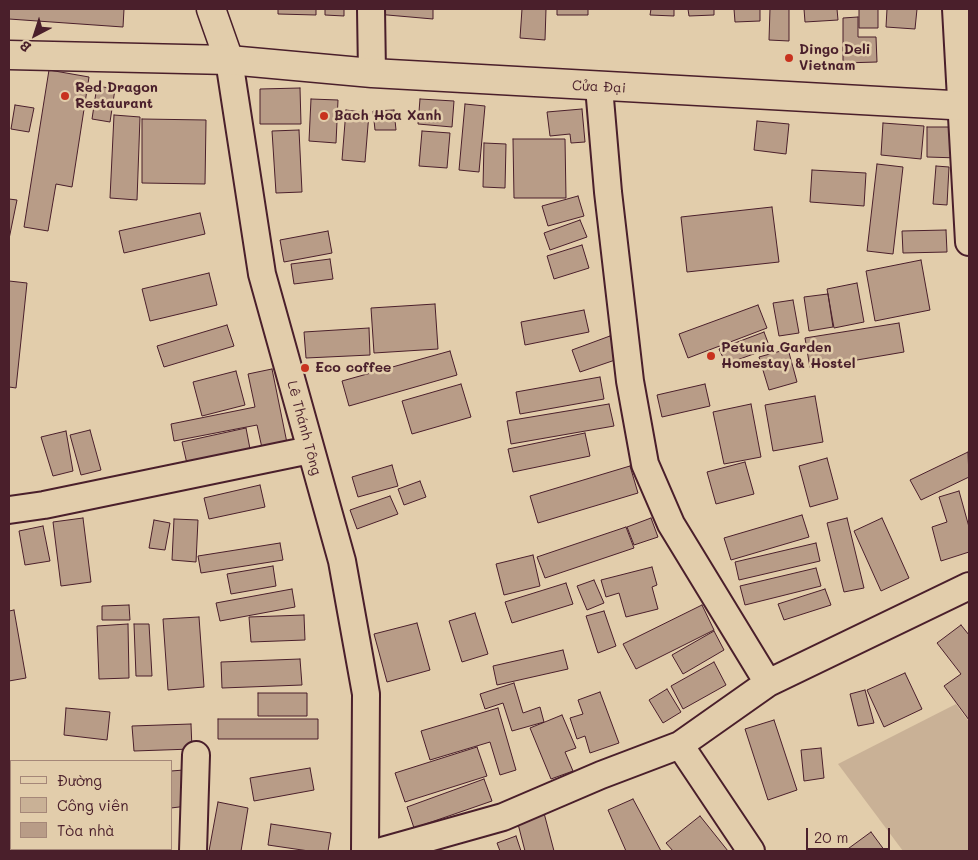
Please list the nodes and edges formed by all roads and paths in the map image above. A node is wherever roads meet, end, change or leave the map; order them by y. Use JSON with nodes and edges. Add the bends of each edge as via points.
{"nodes":[{"id":1,"x":211,"y":9,"type":"edge"},
{"id":2,"x":371,"y":9,"type":"edge"},
{"id":3,"x":956,"y":9,"type":"edge"},
{"id":4,"x":9,"y":54,"type":"edge"},
{"id":5,"x":229,"y":60,"type":"junction"},
{"id":6,"x":372,"y":73,"type":"junction"},
{"id":7,"x":599,"y":87,"type":"junction"},
{"id":8,"x":965,"y":105,"type":"edge"},
{"id":9,"x":969,"y":242,"type":"edge"},
{"id":10,"x":310,"y":450,"type":"junction"},
{"id":11,"x":9,"y":510,"type":"edge"},
{"id":12,"x":969,"y":586,"type":"edge"},
{"id":13,"x":768,"y":683,"type":"junction"},
{"id":14,"x":680,"y":745,"type":"junction"},
{"id":15,"x":196,"y":755,"type":"dead end"},
{"id":16,"x":193,"y":851,"type":"edge"},
{"id":17,"x":365,"y":851,"type":"edge"},
{"id":18,"x":382,"y":851,"type":"edge"},
{"id":19,"x":751,"y":851,"type":"edge"}],
"edges":[{"from":1,"to":5,"type":"main road","name":"Lê Thánh Tông"},
{"from":2,"to":6,"type":"street"},
{"from":3,"to":8,"type":"street"},
{"from":4,"to":5,"type":"main road","name":"Cửa Đại"},
{"from":5,"to":6,"type":"main road","name":"Cửa Đại"},
{"from":5,"to":10,"type":"street","name":"Lê Thánh Tông","via":[[262,274]]},
{"from":6,"to":7,"type":"main road","name":"Cửa Đại"},
{"from":7,"to":8,"type":"main road","name":"Cửa Đại"},
{"from":7,"to":13,"type":"street","via":[[630,381],[645,464],[671,524]]},
{"from":8,"to":9,"type":"street"},
{"from":10,"to":11,"type":"street","via":[[44,506]]},
{"from":10,"to":17,"type":"street","name":"Lê Thánh Tông","via":[[342,561],[366,694]]},
{"from":12,"to":13,"type":"street"},
{"from":13,"to":14,"type":"street"},
{"from":14,"to":18,"type":"street","via":[[503,817]]},
{"from":14,"to":19,"type":"street"},
{"from":15,"to":16,"type":"street"}]}
